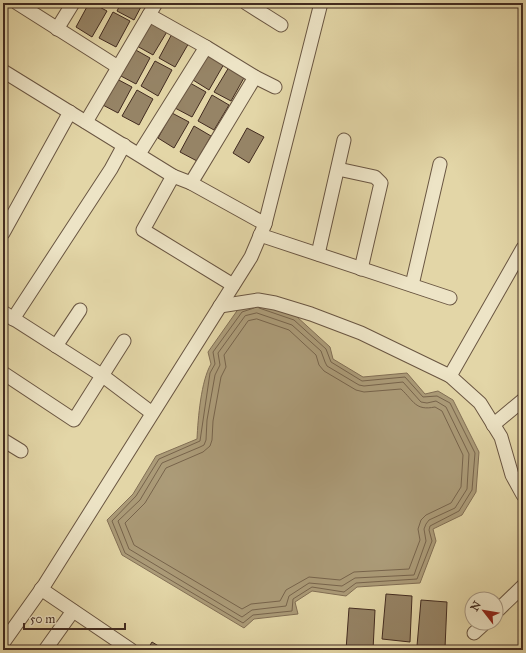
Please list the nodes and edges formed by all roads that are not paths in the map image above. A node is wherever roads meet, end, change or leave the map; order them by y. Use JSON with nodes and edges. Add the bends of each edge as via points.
{"nodes":[{"id":1,"x":17,"y":3,"type":"edge"},
{"id":2,"x":73,"y":3,"type":"edge"},
{"id":3,"x":156,"y":3,"type":"edge"},
{"id":4,"x":246,"y":3,"type":"edge"},
{"id":5,"x":321,"y":3,"type":"edge"},
{"id":6,"x":149,"y":15,"type":"junction"},
{"id":7,"x":281,"y":25,"type":"dead end"},
{"id":8,"x":57,"y":29,"type":"junction"},
{"id":9,"x":206,"y":47,"type":"junction"},
{"id":10,"x":118,"y":67,"type":"junction"},
{"id":11,"x":3,"y":71,"type":"edge"},
{"id":12,"x":255,"y":77,"type":"junction"},
{"id":13,"x":275,"y":87,"type":"dead end"},
{"id":14,"x":70,"y":112,"type":"junction"},
{"id":15,"x":86,"y":122,"type":"junction"},
{"id":16,"x":344,"y":140,"type":"dead end"},
{"id":17,"x":124,"y":146,"type":"junction"},
{"id":18,"x":139,"y":154,"type":"junction"},
{"id":19,"x":440,"y":164,"type":"dead end"},
{"id":20,"x":338,"y":169,"type":"junction"},
{"id":21,"x":174,"y":176,"type":"junction"},
{"id":22,"x":191,"y":183,"type":"junction"},
{"id":23,"x":263,"y":230,"type":"junction"},
{"id":24,"x":3,"y":233,"type":"edge"},
{"id":25,"x":523,"y":248,"type":"edge"},
{"id":26,"x":318,"y":254,"type":"junction"},
{"id":27,"x":361,"y":268,"type":"junction"},
{"id":28,"x":233,"y":285,"type":"junction"},
{"id":29,"x":412,"y":285,"type":"junction"},
{"id":30,"x":450,"y":298,"type":"dead end"},
{"id":31,"x":220,"y":306,"type":"junction"},
{"id":32,"x":80,"y":310,"type":"dead end"},
{"id":33,"x":8,"y":315,"type":"edge"},
{"id":34,"x":124,"y":342,"type":"dead end"},
{"id":35,"x":56,"y":346,"type":"junction"},
{"id":36,"x":3,"y":373,"type":"edge"},
{"id":37,"x":103,"y":376,"type":"junction"},
{"id":38,"x":450,"y":376,"type":"junction"},
{"id":39,"x":523,"y":400,"type":"edge"},
{"id":40,"x":152,"y":413,"type":"junction"},
{"id":41,"x":493,"y":425,"type":"junction"},
{"id":42,"x":3,"y":440,"type":"edge"},
{"id":43,"x":21,"y":452,"type":"dead end"},
{"id":44,"x":523,"y":495,"type":"edge"},
{"id":45,"x":523,"y":586,"type":"edge"},
{"id":46,"x":41,"y":589,"type":"junction"},
{"id":47,"x":504,"y":604,"type":"edge"},
{"id":48,"x":73,"y":611,"type":"junction"},
{"id":49,"x":3,"y":643,"type":"edge"},
{"id":50,"x":45,"y":650,"type":"edge"},
{"id":51,"x":131,"y":650,"type":"edge"}],
"edges":[{"from":1,"to":8,"type":"street"},
{"from":2,"to":8,"type":"street"},
{"from":3,"to":6,"type":"street"},
{"from":4,"to":7,"type":"street"},
{"from":5,"to":23,"type":"street"},
{"from":6,"to":9,"type":"street"},
{"from":6,"to":10,"type":"street"},
{"from":8,"to":10,"type":"street"},
{"from":9,"to":12,"type":"street"},
{"from":9,"to":18,"type":"street"},
{"from":10,"to":15,"type":"street"},
{"from":11,"to":14,"type":"street"},
{"from":12,"to":13,"type":"street"},
{"from":12,"to":22,"type":"street"},
{"from":14,"to":15,"type":"street"},
{"from":14,"to":24,"type":"street"},
{"from":15,"to":17,"type":"street"},
{"from":16,"to":20,"type":"street"},
{"from":17,"to":18,"type":"street"},
{"from":17,"to":33,"type":"street","via":[[111,169]]},
{"from":18,"to":21,"type":"street"},
{"from":19,"to":29,"type":"street"},
{"from":20,"to":26,"type":"street"},
{"from":20,"to":27,"type":"street","via":[[375,177],[381,183]]},
{"from":21,"to":22,"type":"street"},
{"from":21,"to":28,"type":"street","via":[[143,230]]},
{"from":22,"to":23,"type":"street"},
{"from":23,"to":26,"type":"street"},
{"from":23,"to":28,"type":"street","via":[[251,257]]},
{"from":25,"to":38,"type":"street"},
{"from":26,"to":27,"type":"street"},
{"from":27,"to":29,"type":"street"},
{"from":28,"to":31,"type":"street"},
{"from":29,"to":30,"type":"street"},
{"from":31,"to":38,"type":"street","via":[[258,300],[312,314],[361,333]]},
{"from":31,"to":40,"type":"street"},
{"from":32,"to":35,"type":"street"},
{"from":33,"to":35,"type":"street"},
{"from":34,"to":37,"type":"street"},
{"from":35,"to":37,"type":"street"},
{"from":36,"to":37,"type":"street","via":[[74,420]]},
{"from":37,"to":40,"type":"street"},
{"from":38,"to":41,"type":"street","via":[[480,403]]},
{"from":39,"to":41,"type":"street"},
{"from":40,"to":46,"type":"street"},
{"from":41,"to":44,"type":"street","via":[[501,437],[512,475]]},
{"from":42,"to":43,"type":"street"},
{"from":45,"to":47,"type":"street"},
{"from":46,"to":48,"type":"street"},
{"from":46,"to":49,"type":"street"},
{"from":48,"to":50,"type":"street"},
{"from":48,"to":51,"type":"street"}]}
